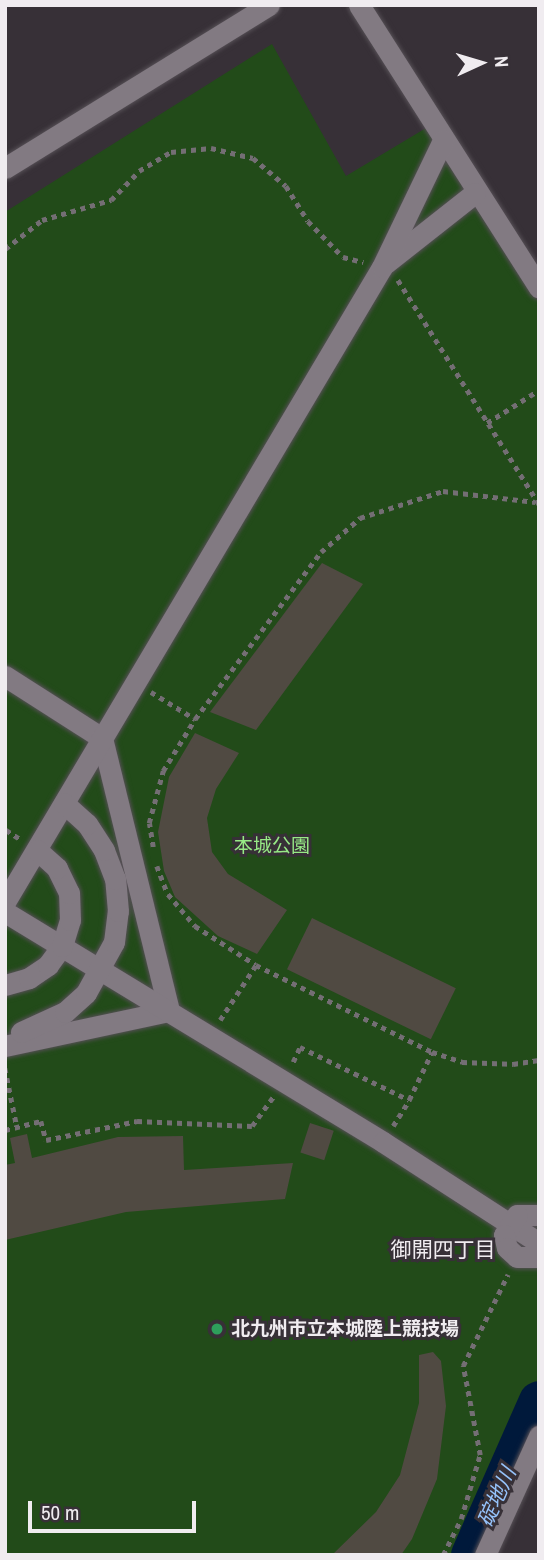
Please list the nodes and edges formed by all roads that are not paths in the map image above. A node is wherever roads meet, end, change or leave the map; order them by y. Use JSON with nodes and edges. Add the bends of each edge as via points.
{"nodes":[{"id":1,"x":269,"y":5,"type":"edge"},
{"id":2,"x":359,"y":5,"type":"edge"},
{"id":3,"x":443,"y":140,"type":"junction"},
{"id":4,"x":5,"y":168,"type":"edge"},
{"id":5,"x":475,"y":193,"type":"junction"},
{"id":6,"x":382,"y":267,"type":"junction"},
{"id":7,"x":539,"y":288,"type":"edge"},
{"id":8,"x":5,"y":676,"type":"edge"},
{"id":9,"x":102,"y":738,"type":"junction"},
{"id":10,"x":64,"y":803,"type":"junction"},
{"id":11,"x":37,"y":850,"type":"junction"},
{"id":12,"x":5,"y":902,"type":"edge"},
{"id":13,"x":5,"y":912,"type":"edge"},
{"id":14,"x":62,"y":946,"type":"junction"},
{"id":15,"x":102,"y":971,"type":"junction"},
{"id":16,"x":5,"y":985,"type":"edge"},
{"id":17,"x":169,"y":1011,"type":"junction"},
{"id":18,"x":5,"y":1034,"type":"edge"},
{"id":19,"x":5,"y":1046,"type":"edge"},
{"id":20,"x":539,"y":1215,"type":"edge"},
{"id":21,"x":508,"y":1223,"type":"junction"},
{"id":22,"x":539,"y":1243,"type":"edge"},
{"id":23,"x":539,"y":1257,"type":"edge"},
{"id":24,"x":539,"y":1436,"type":"edge"},
{"id":25,"x":485,"y":1555,"type":"edge"}],
"edges":[{"from":1,"to":4,"type":"street"},
{"from":2,"to":3,"type":"street"},
{"from":3,"to":5,"type":"street"},
{"from":3,"to":6,"type":"street"},
{"from":5,"to":6,"type":"street"},
{"from":5,"to":7,"type":"street"},
{"from":6,"to":9,"type":"street"},
{"from":8,"to":9,"type":"street"},
{"from":9,"to":10,"type":"street"},
{"from":9,"to":17,"type":"street"},
{"from":10,"to":11,"type":"street"},
{"from":10,"to":15,"type":"street","via":[[87,824],[115,879],[118,911],[114,942]]},
{"from":11,"to":12,"type":"street"},
{"from":11,"to":14,"type":"street","via":[[57,868],[69,893],[70,920]]},
{"from":13,"to":14,"type":"street"},
{"from":14,"to":15,"type":"street"},
{"from":14,"to":16,"type":"street","via":[[39,972]]},
{"from":15,"to":17,"type":"street"},
{"from":15,"to":18,"type":"street","via":[[65,1012],[41,1026]]},
{"from":17,"to":19,"type":"street"},
{"from":17,"to":21,"type":"street"},
{"from":20,"to":21,"type":"street","via":[[517,1215]]},
{"from":21,"to":22,"type":"street"},
{"from":21,"to":23,"type":"street","via":[[504,1235],[507,1248],[516,1257]]},
{"from":24,"to":25,"type":"street"}]}
